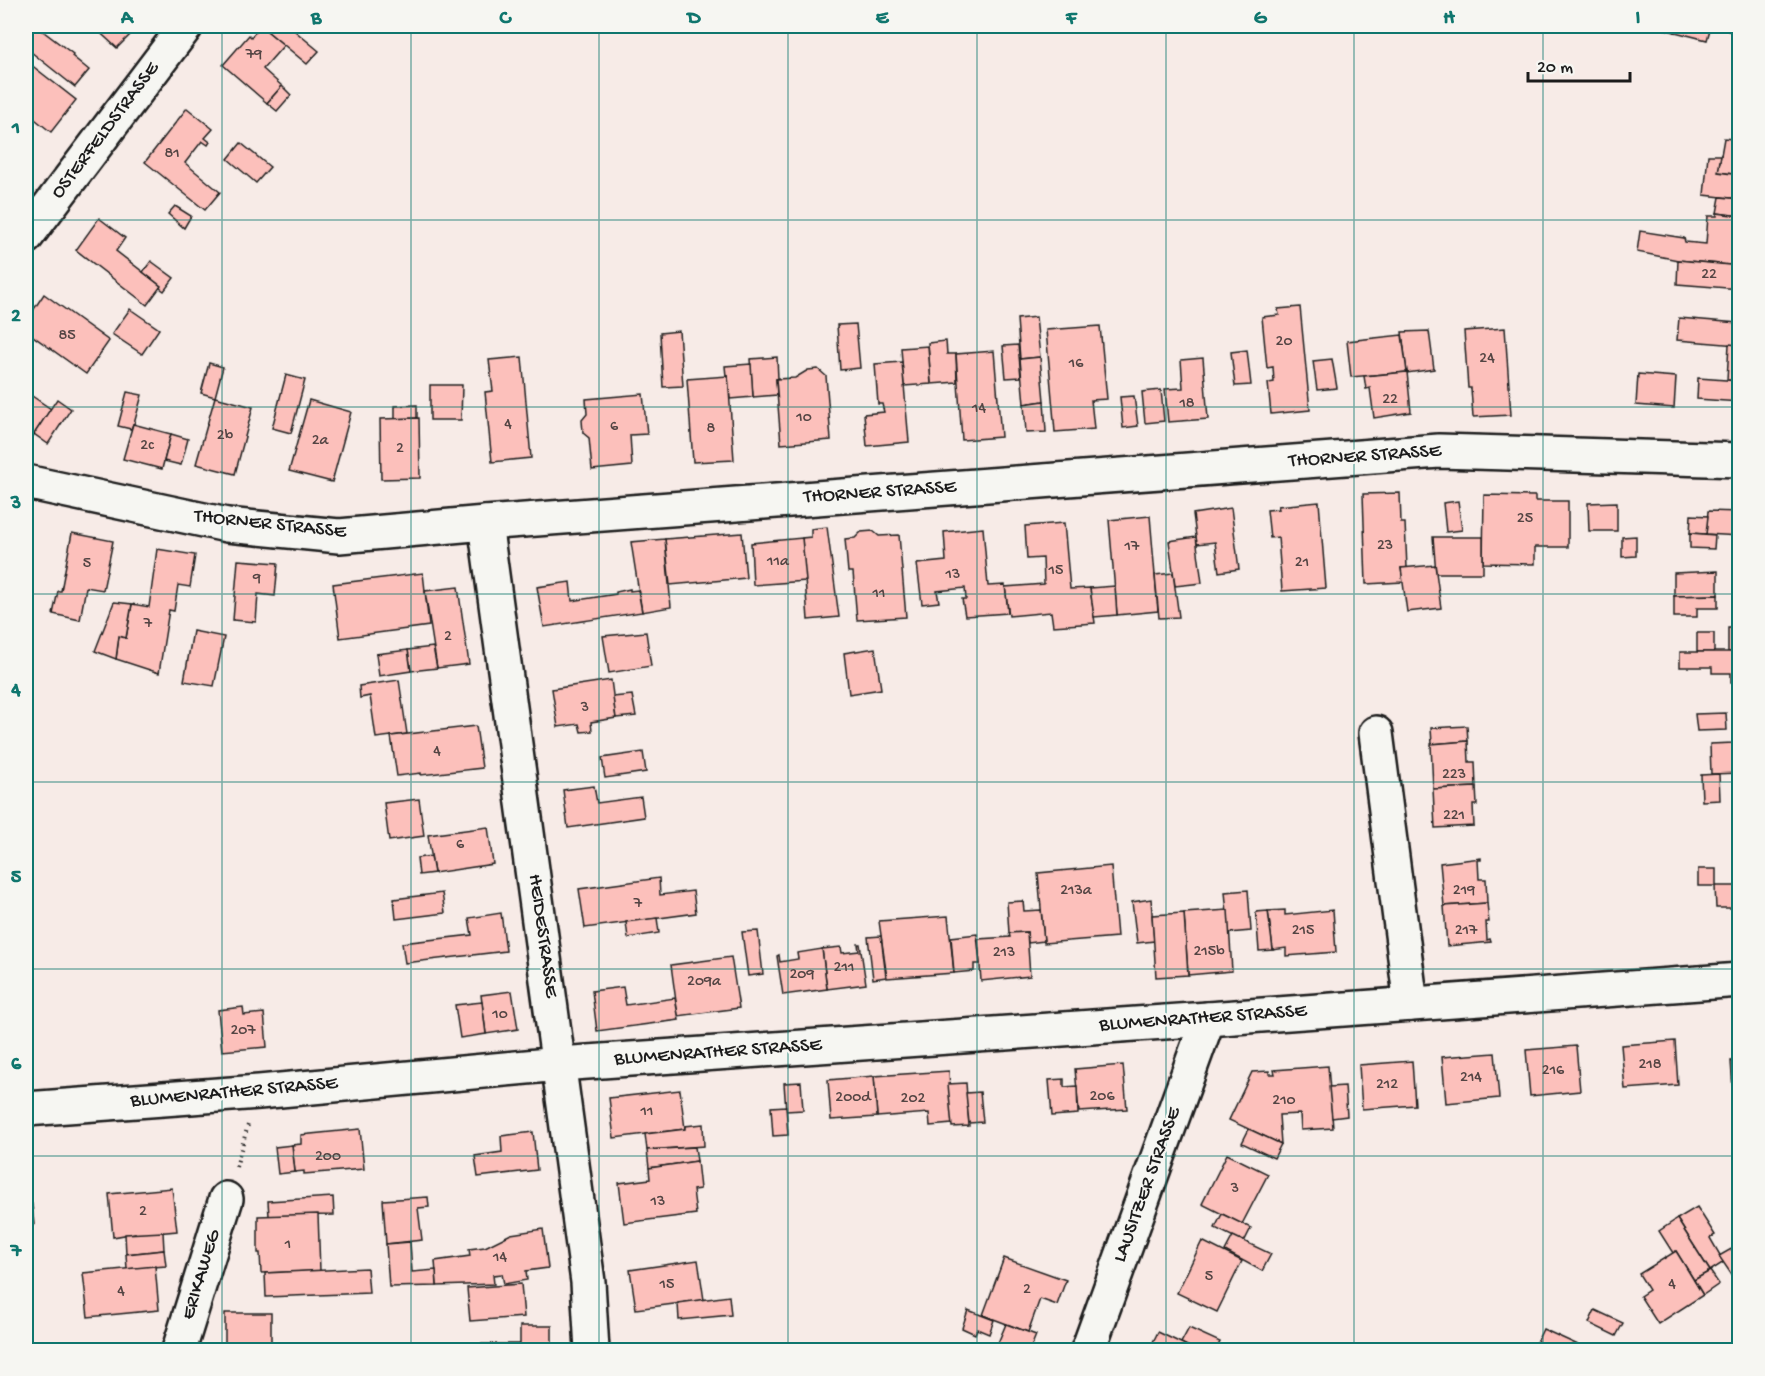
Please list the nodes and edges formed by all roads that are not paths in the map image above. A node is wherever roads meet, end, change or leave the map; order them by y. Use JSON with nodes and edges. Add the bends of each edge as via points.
{"nodes":[{"id":1,"x":186,"y":26,"type":"edge"},
{"id":2,"x":26,"y":237,"type":"edge"},
{"id":3,"x":1740,"y":460,"type":"edge"},
{"id":4,"x":26,"y":482,"type":"edge"},
{"id":5,"x":485,"y":522,"type":"junction"},
{"id":6,"x":1376,"y":733,"type":"dead end"},
{"id":7,"x":1740,"y":980,"type":"edge"},
{"id":8,"x":1411,"y":1004,"type":"junction"},
{"id":9,"x":1208,"y":1019,"type":"junction"},
{"id":10,"x":559,"y":1064,"type":"junction"},
{"id":11,"x":26,"y":1109,"type":"edge"},
{"id":12,"x":226,"y":1199,"type":"road end"},
{"id":13,"x":179,"y":1350,"type":"edge"},
{"id":14,"x":592,"y":1350,"type":"edge"},
{"id":15,"x":1088,"y":1350,"type":"edge"}],
"edges":[{"from":1,"to":2,"type":"street","name":"OSTERFELDSTRASSE"},
{"from":3,"to":5,"type":"street","name":"THORNER STRASSE","via":[[1439,451]]},
{"from":4,"to":5,"type":"street","name":"THORNER STRASSE","via":[[227,525],[339,536]]},
{"from":5,"to":10,"type":"street","name":"HEIDESTRASSE"},
{"from":6,"to":8,"type":"street"},
{"from":7,"to":8,"type":"street","name":"BLUMENRATHER STRASSE"},
{"from":8,"to":9,"type":"street","name":"BLUMENRATHER STRASSE"},
{"from":9,"to":10,"type":"street","name":"BLUMENRATHER STRASSE"},
{"from":9,"to":15,"type":"street","name":"LAUSITZER STRASSE"},
{"from":10,"to":11,"type":"street","name":"BLUMENRATHER STRASSE"},
{"from":10,"to":14,"type":"street","name":"HEIDESTRASSE","via":[[588,1282]]},
{"from":12,"to":13,"type":"street","name":"ERIKAWEG"}]}
